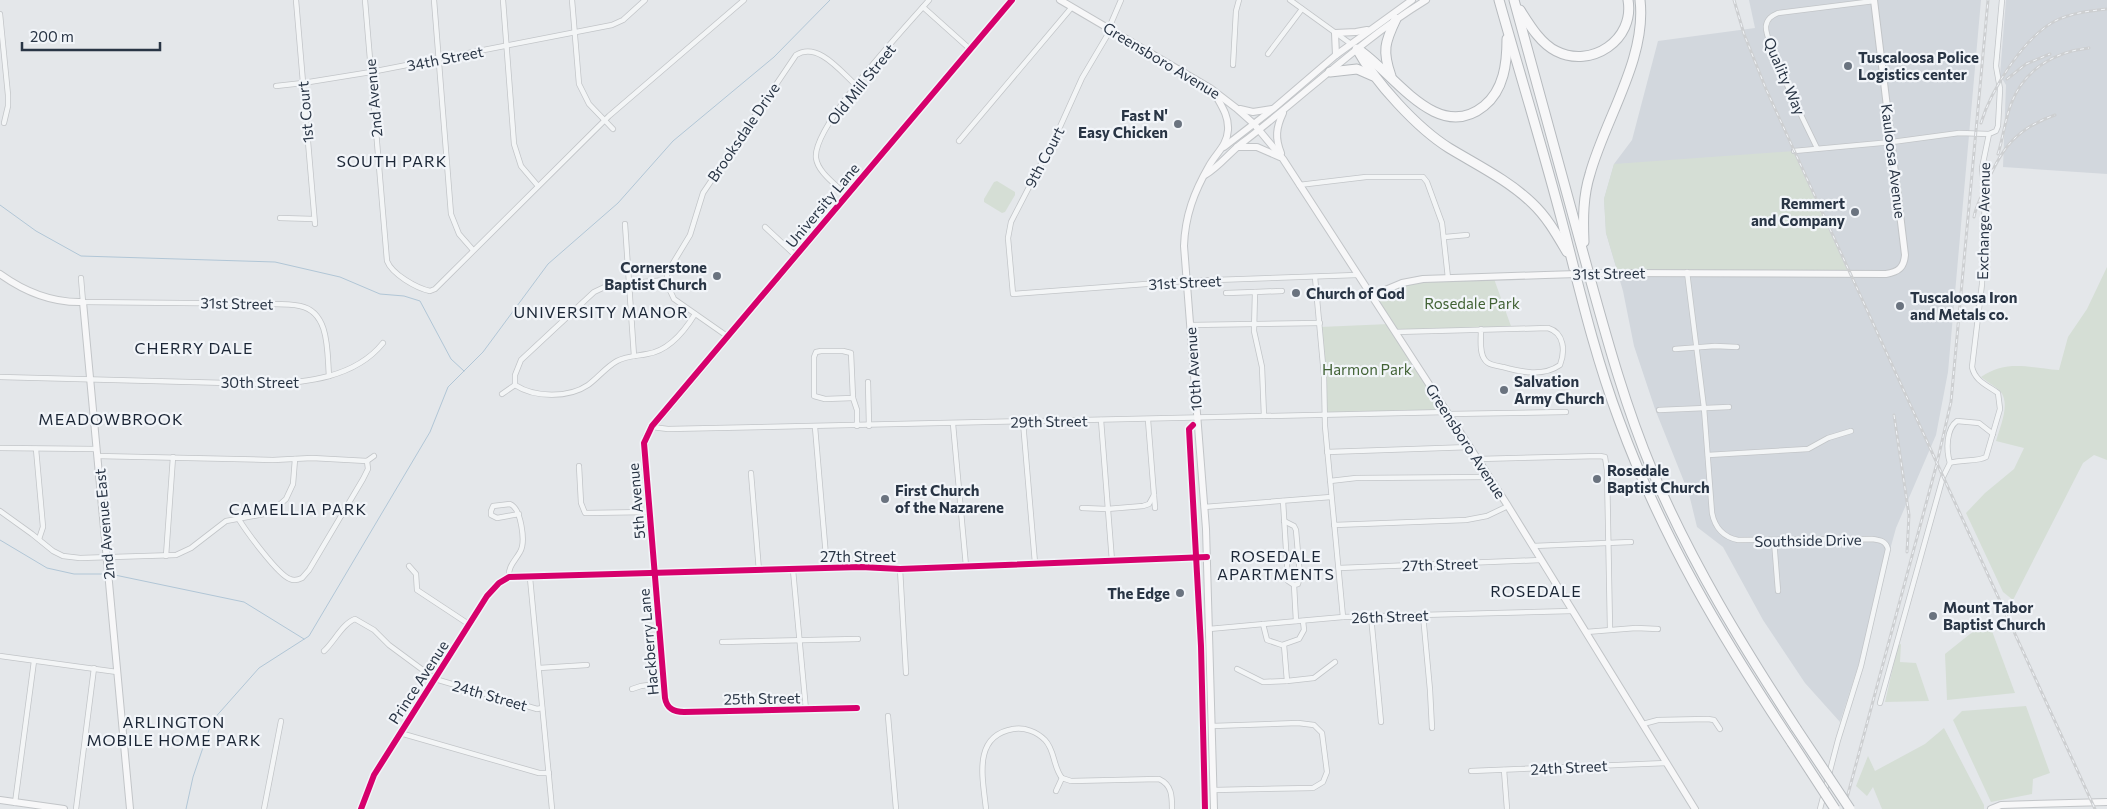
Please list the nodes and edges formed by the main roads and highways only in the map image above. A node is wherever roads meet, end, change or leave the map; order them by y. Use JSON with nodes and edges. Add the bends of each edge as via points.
{"nodes":[{"id":1,"x":1499,"y":0,"type":"edge"},
{"id":2,"x":1628,"y":0,"type":"edge"},
{"id":3,"x":1640,"y":0,"type":"edge"},
{"id":4,"x":1515,"y":1,"type":"edge"},
{"id":5,"x":1396,"y":19,"type":"road end"},
{"id":6,"x":1506,"y":26,"type":"junction"},
{"id":7,"x":1330,"y":72,"type":"road end"},
{"id":8,"x":1377,"y":78,"type":"junction"},
{"id":9,"x":1392,"y":78,"type":"junction"},
{"id":10,"x":1584,"y":258,"type":"junction"},
{"id":11,"x":1571,"y":259,"type":"junction"},
{"id":12,"x":1835,"y":809,"type":"edge"},
{"id":13,"x":1850,"y":809,"type":"edge"}],
"edges":[{"from":1,"to":6,"type":"highway"},
{"from":2,"to":4,"type":"highway","via":[[1627,22],[1622,33],[1607,49],[1586,56],[1569,56],[1554,50],[1534,30]]},
{"from":3,"to":10,"type":"highway","via":[[1642,18],[1637,50],[1586,190]]},
{"from":4,"to":10,"type":"highway"},
{"from":5,"to":9,"type":"highway","via":[[1385,48]]},
{"from":6,"to":9,"type":"highway","via":[[1507,51],[1500,84],[1489,102],[1470,114],[1453,117],[1437,114]]},
{"from":6,"to":11,"type":"highway"},
{"from":7,"to":8,"type":"highway","via":[[1357,69]]},
{"from":8,"to":9,"type":"highway","via":[[1354,46]]},
{"from":8,"to":11,"type":"highway","via":[[1435,139],[1533,204]]},
{"from":10,"to":13,"type":"highway","bridge":true,"via":[[1632,417],[1674,519],[1716,602]]},
{"from":11,"to":12,"type":"highway","bridge":true,"via":[[1608,388],[1658,513],[1716,625]]}]}
